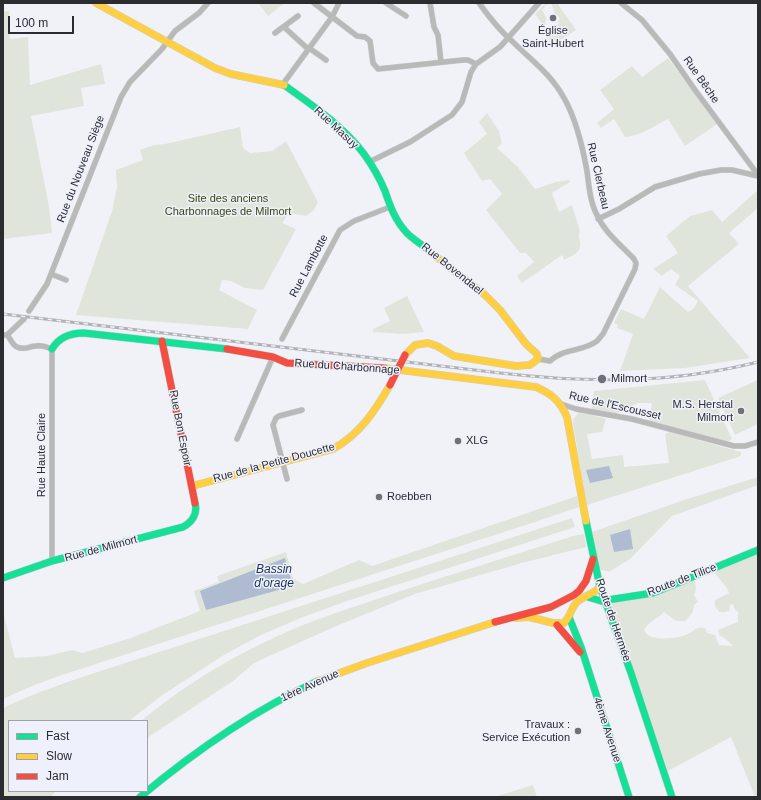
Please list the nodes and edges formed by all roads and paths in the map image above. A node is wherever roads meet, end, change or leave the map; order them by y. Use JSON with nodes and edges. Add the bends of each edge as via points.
{"nodes":[{"id":1,"x":96,"y":3,"type":"edge"},
{"id":2,"x":208,"y":3,"type":"edge"},
{"id":3,"x":314,"y":3,"type":"edge"},
{"id":4,"x":338,"y":3,"type":"edge"},
{"id":5,"x":386,"y":3,"type":"edge"},
{"id":6,"x":430,"y":3,"type":"edge"},
{"id":7,"x":479,"y":3,"type":"edge"},
{"id":8,"x":539,"y":3,"type":"edge"},
{"id":9,"x":622,"y":3,"type":"edge"},
{"id":10,"x":298,"y":16,"type":"dead end"},
{"id":11,"x":406,"y":16,"type":"dead end"},
{"id":12,"x":332,"y":17,"type":"junction"},
{"id":13,"x":284,"y":27,"type":"junction"},
{"id":14,"x":275,"y":33,"type":"dead end"},
{"id":15,"x":508,"y":37,"type":"junction"},
{"id":16,"x":166,"y":42,"type":"junction"},
{"id":17,"x":309,"y":48,"type":"junction"},
{"id":18,"x":326,"y":60,"type":"dead end"},
{"id":19,"x":441,"y":62,"type":"junction"},
{"id":20,"x":476,"y":64,"type":"junction"},
{"id":21,"x":283,"y":84,"type":"junction"},
{"id":22,"x":370,"y":162,"type":"junction"},
{"id":23,"x":758,"y":175,"type":"edge"},
{"id":24,"x":390,"y":207,"type":"junction"},
{"id":25,"x":598,"y":219,"type":"junction"},
{"id":26,"x":51,"y":274,"type":"junction"},
{"id":27,"x":66,"y":280,"type":"dead end"},
{"id":28,"x":29,"y":311,"type":"dead end"},
{"id":29,"x":24,"y":319,"type":"dead end"},
{"id":30,"x":5,"y":335,"type":"edge"},
{"id":31,"x":282,"y":339,"type":"dead end"},
{"id":32,"x":162,"y":341,"type":"junction"},
{"id":33,"x":52,"y":349,"type":"junction"},
{"id":34,"x":273,"y":357,"type":"junction"},
{"id":35,"x":538,"y":359,"type":"junction"},
{"id":36,"x":553,"y":395,"type":"joint"},
{"id":37,"x":561,"y":404,"type":"junction"},
{"id":38,"x":302,"y":410,"type":"dead end"},
{"id":39,"x":237,"y":439,"type":"dead end"},
{"id":40,"x":758,"y":442,"type":"edge"},
{"id":41,"x":283,"y":462,"type":"junction"},
{"id":42,"x":287,"y":479,"type":"dead end"},
{"id":43,"x":192,"y":486,"type":"junction"},
{"id":44,"x":195,"y":515,"type":"joint"},
{"id":45,"x":758,"y":550,"type":"edge"},
{"id":46,"x":593,"y":557,"type":"junction"},
{"id":47,"x":52,"y":561,"type":"junction"},
{"id":48,"x":3,"y":578,"type":"edge"},
{"id":49,"x":587,"y":579,"type":"junction"},
{"id":50,"x":598,"y":579,"type":"junction"},
{"id":51,"x":600,"y":587,"type":"junction"},
{"id":52,"x":588,"y":597,"type":"junction"},
{"id":53,"x":604,"y":600,"type":"junction"},
{"id":54,"x":556,"y":605,"type":"junction"},
{"id":55,"x":569,"y":615,"type":"junction"},
{"id":56,"x":502,"y":620,"type":"junction"},
{"id":57,"x":554,"y":623,"type":"junction"},
{"id":58,"x":585,"y":662,"type":"junction"},
{"id":59,"x":148,"y":790,"type":"edge"},
{"id":60,"x":630,"y":797,"type":"edge"},
{"id":61,"x":672,"y":797,"type":"edge"}],
"edges":[{"from":1,"to":16,"type":"street","name":"Rue Masuy"},
{"from":2,"to":16,"type":"street","name":"Rue du Nouveau Siège"},
{"from":3,"to":12,"type":"street"},
{"from":4,"to":12,"type":"street"},
{"from":5,"to":11,"type":"street"},
{"from":6,"to":19,"type":"street"},
{"from":7,"to":15,"type":"street","name":"Rue Clerbeau"},
{"from":8,"to":15,"type":"street"},
{"from":9,"to":23,"type":"street","name":"Rue Bêche","via":[[642,20],[670,54]]},
{"from":10,"to":13,"type":"street"},
{"from":12,"to":17,"type":"street"},
{"from":12,"to":19,"type":"street","via":[[371,43],[373,63],[378,69]]},
{"from":13,"to":14,"type":"street"},
{"from":13,"to":17,"type":"street"},
{"from":15,"to":20,"type":"street","via":[[500,47]]},
{"from":15,"to":25,"type":"street","name":"Rue Clerbeau","via":[[543,69],[556,85],[570,111],[584,157],[593,206]]},
{"from":16,"to":21,"type":"street","name":"Rue Masuy","via":[[231,74]]},
{"from":16,"to":26,"type":"street","name":"Rue du Nouveau Siège","via":[[130,82],[117,103]]},
{"from":17,"to":18,"type":"street"},
{"from":17,"to":21,"type":"street"},
{"from":19,"to":20,"type":"street","via":[[466,60]]},
{"from":20,"to":22,"type":"street","via":[[471,72],[464,98],[452,115],[414,140]]},
{"from":21,"to":22,"type":"street","name":"Rue Masuy","via":[[343,131]]},
{"from":22,"to":24,"type":"street","name":"Rue Bovendael"},
{"from":23,"to":25,"type":"street","via":[[732,170],[699,174],[655,187]]},
{"from":24,"to":31,"type":"street","name":"Rue Lambotte","via":[[354,221],[340,230]]},
{"from":24,"to":35,"type":"street","name":"Rue Bovendael","via":[[406,232],[490,300],[537,354]]},
{"from":25,"to":35,"type":"street","name":"Rue Clerbeau","via":[[609,235],[634,259],[635,268],[603,334],[597,341],[560,354],[550,361]]},
{"from":26,"to":27,"type":"street"},
{"from":26,"to":28,"type":"street","name":"Rue du Nouveau Siège"},
{"from":29,"to":30,"type":"street"},
{"from":30,"to":33,"type":"street","via":[[18,348],[45,346]]},
{"from":32,"to":33,"type":"street","name":"Rue du Charbonnage","via":[[74,333],[54,344]]},
{"from":32,"to":34,"type":"street","name":"Rue du Charbonnage","via":[[240,350]]},
{"from":32,"to":43,"type":"street","name":"Rue Bon Espoir"},
{"from":33,"to":47,"type":"street","name":"Rue Haute Claire"},
{"from":34,"to":36,"type":"street","name":"Rue du Charbonnage","via":[[287,363],[373,367],[536,387]]},
{"from":34,"to":39,"type":"street"},
{"from":35,"to":41,"type":"street","name":"Rue de la Petite Doucette","bridge":true,"via":[[530,366],[513,366],[454,356],[436,346],[420,343],[405,354],[390,385],[360,430],[333,449]]},
{"from":36,"to":37,"type":"street","name":"Route de Hermée"},
{"from":37,"to":40,"type":"street","name":"Rue de l'Escousset","via":[[632,419],[734,446]]},
{"from":37,"to":46,"type":"street","name":"Route de Hermée","via":[[567,417]]},
{"from":38,"to":41,"type":"street","via":[[279,416],[273,425]]},
{"from":41,"to":42,"type":"street"},
{"from":41,"to":43,"type":"street","name":"Rue de la Petite Doucette"},
{"from":43,"to":44,"type":"street","name":"Rue Bon Espoir"},
{"from":44,"to":47,"type":"street","name":"Rue de Milmort","via":[[189,524],[183,527]]},
{"from":45,"to":53,"type":"street","name":"Route de Tilice","via":[[654,593]]},
{"from":46,"to":49,"type":"street","name":"1ère Avenue"},
{"from":46,"to":50,"type":"street","name":"Route de Hermée"},
{"from":47,"to":48,"type":"street","name":"Rue de Milmort"},
{"from":49,"to":50,"type":"street"},
{"from":49,"to":54,"type":"street","name":"1ère Avenue","via":[[576,594]]},
{"from":50,"to":51,"type":"street","name":"Route de Hermée"},
{"from":51,"to":52,"type":"street"},
{"from":51,"to":53,"type":"street","name":"Route de Hermée"},
{"from":52,"to":53,"type":"street"},
{"from":52,"to":55,"type":"street","via":[[575,603]]},
{"from":53,"to":61,"type":"street","name":"Route de Hermée"},
{"from":54,"to":55,"type":"street","via":[[565,606]]},
{"from":54,"to":56,"type":"street","name":"1ère Avenue"},
{"from":54,"to":57,"type":"street","via":[[548,614]]},
{"from":55,"to":57,"type":"street","via":[[565,622]]},
{"from":55,"to":58,"type":"street","name":"4ème Avenue"},
{"from":56,"to":57,"type":"street","name":"1ère Avenue","via":[[528,617]]},
{"from":56,"to":59,"type":"street","name":"1ère Avenue","via":[[366,663],[299,690],[253,713],[203,746]]},
{"from":57,"to":58,"type":"street","name":"4ème Avenue","via":[[578,649]]},
{"from":58,"to":60,"type":"street","name":"4ème Avenue"}]}
